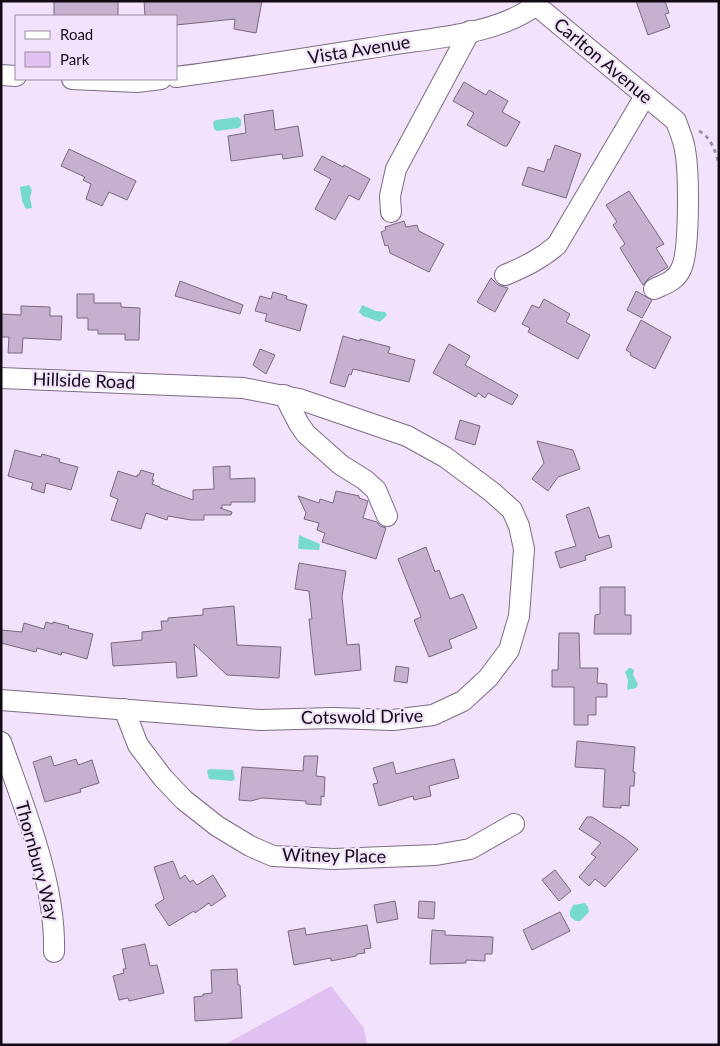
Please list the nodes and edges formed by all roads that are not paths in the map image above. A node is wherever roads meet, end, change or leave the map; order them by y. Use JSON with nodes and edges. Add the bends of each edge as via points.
{"nodes":[{"id":1,"x":534,"y":3,"type":"edge"},
{"id":2,"x":470,"y":32,"type":"junction"},
{"id":3,"x":1,"y":75,"type":"edge"},
{"id":4,"x":15,"y":76,"type":"edge"},
{"id":5,"x":178,"y":77,"type":"edge"},
{"id":6,"x":94,"y":80,"type":"edge"},
{"id":7,"x":153,"y":80,"type":"edge"},
{"id":8,"x":644,"y":96,"type":"junction"},
{"id":9,"x":391,"y":212,"type":"dead end"},
{"id":10,"x":505,"y":275,"type":"dead end"},
{"id":11,"x":654,"y":289,"type":"dead end"},
{"id":12,"x":1,"y":378,"type":"edge"},
{"id":13,"x":167,"y":384,"type":"joint"},
{"id":14,"x":284,"y":395,"type":"junction"},
{"id":15,"x":388,"y":516,"type":"dead end"},
{"id":16,"x":1,"y":700,"type":"edge"},
{"id":17,"x":124,"y":709,"type":"junction"},
{"id":18,"x":1,"y":742,"type":"edge"},
{"id":19,"x":514,"y":824,"type":"dead end"},
{"id":20,"x":54,"y":952,"type":"dead end"}],
"edges":[{"from":1,"to":2,"type":"street","name":"Vista Avenue","via":[[504,23]]},
{"from":1,"to":8,"type":"street","name":"Carlton Avenue"},
{"from":2,"to":5,"type":"street","name":"Vista Avenue"},
{"from":2,"to":9,"type":"street","via":[[396,169],[390,196]]},
{"from":3,"to":4,"type":"street"},
{"from":6,"to":7,"type":"street"},
{"from":8,"to":10,"type":"street","via":[[557,245],[529,265]]},
{"from":8,"to":11,"type":"street","name":"Carlton Avenue","via":[[676,121],[685,150],[688,212],[685,258],[674,279]]},
{"from":12,"to":13,"type":"street","name":"Hillside Road"},
{"from":13,"to":14,"type":"street","name":"Cotswold Drive","via":[[243,388]]},
{"from":14,"to":15,"type":"street","via":[[306,434],[376,490]]},
{"from":14,"to":17,"type":"street","name":"Cotswold Drive","via":[[407,436],[445,457],[512,510],[524,549],[518,616],[509,650],[488,678],[469,695],[433,715],[393,720],[260,720]]},
{"from":16,"to":17,"type":"street","name":"Cotswold Drive"},
{"from":17,"to":19,"type":"street","name":"Witney Place","via":[[138,745],[184,800],[217,826],[273,856],[334,859],[436,855],[470,850]]},
{"from":18,"to":20,"type":"street","name":"Thornbury Way","via":[[34,833],[53,911]]}]}
